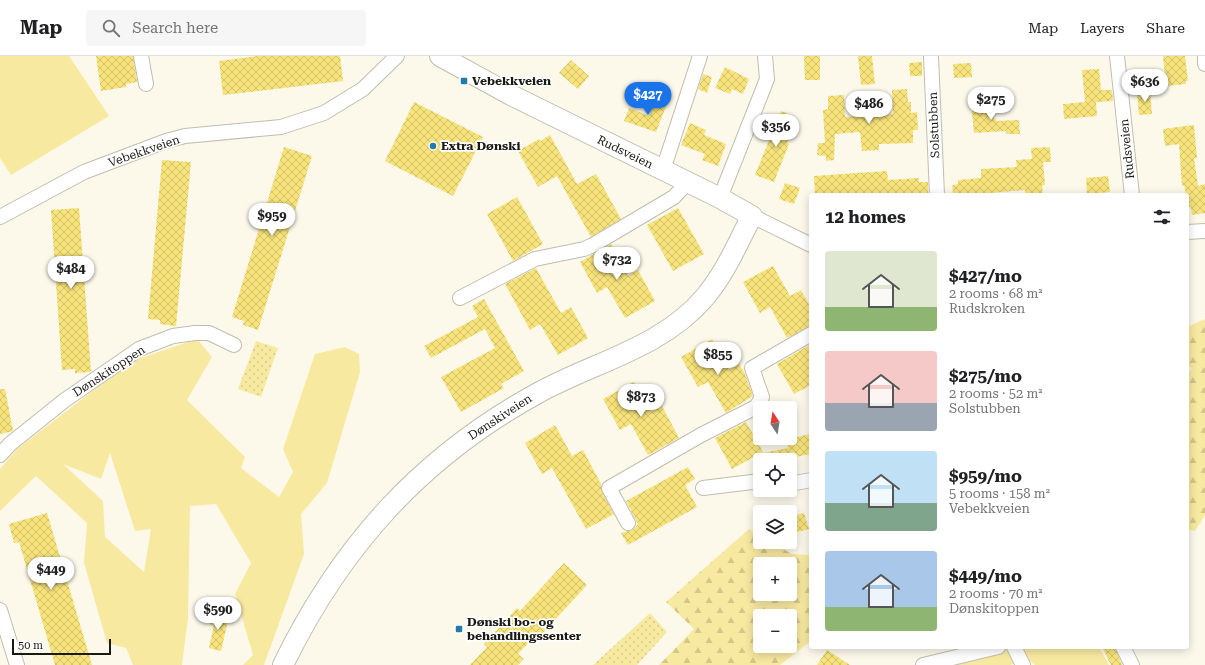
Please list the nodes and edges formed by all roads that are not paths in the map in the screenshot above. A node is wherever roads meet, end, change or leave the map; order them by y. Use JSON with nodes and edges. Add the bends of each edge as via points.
{"nodes":[{"id":1,"x":141,"y":56,"type":"edge"},
{"id":2,"x":397,"y":56,"type":"edge"},
{"id":3,"x":440,"y":56,"type":"edge"},
{"id":4,"x":700,"y":56,"type":"edge"},
{"id":5,"x":764,"y":56,"type":"edge"},
{"id":6,"x":931,"y":56,"type":"edge"},
{"id":7,"x":1117,"y":56,"type":"edge"},
{"id":8,"x":1204,"y":58,"type":"edge"},
{"id":9,"x":1205,"y":64,"type":"edge"},
{"id":10,"x":146,"y":84,"type":"dead end"},
{"id":11,"x":663,"y":170,"type":"junction"},
{"id":12,"x":687,"y":182,"type":"junction"},
{"id":13,"x":937,"y":193,"type":"edge"},
{"id":14,"x":1132,"y":193,"type":"edge"},
{"id":15,"x":720,"y":198,"type":"junction"},
{"id":16,"x":752,"y":216,"type":"junction"},
{"id":17,"x":0,"y":217,"type":"edge"},
{"id":18,"x":1205,"y":231,"type":"edge"},
{"id":19,"x":1189,"y":232,"type":"edge"},
{"id":20,"x":809,"y":244,"type":"edge"},
{"id":21,"x":460,"y":298,"type":"dead end"},
{"id":22,"x":809,"y":335,"type":"edge"},
{"id":23,"x":234,"y":345,"type":"dead end"},
{"id":24,"x":0,"y":455,"type":"edge"},
{"id":25,"x":809,"y":480,"type":"edge"},
{"id":26,"x":753,"y":482,"type":"edge"},
{"id":27,"x":797,"y":483,"type":"edge"},
{"id":28,"x":704,"y":488,"type":"dead end"},
{"id":29,"x":628,"y":523,"type":"dead end"},
{"id":30,"x":0,"y":610,"type":"edge"},
{"id":31,"x":990,"y":649,"type":"edge"},
{"id":32,"x":1015,"y":649,"type":"edge"},
{"id":33,"x":1124,"y":649,"type":"edge"},
{"id":34,"x":1019,"y":664,"type":"edge"},
{"id":35,"x":17,"y":665,"type":"edge"},
{"id":36,"x":283,"y":665,"type":"edge"},
{"id":37,"x":923,"y":665,"type":"edge"},
{"id":38,"x":1132,"y":665,"type":"edge"}],
"edges":[{"from":1,"to":10,"type":"street"},
{"from":2,"to":17,"type":"street","name":"Vebekkveien","via":[[363,89],[324,113],[281,127],[166,140],[84,172]]},
{"from":3,"to":11,"type":"street","name":"Rudsveien","via":[[511,95]]},
{"from":4,"to":11,"type":"street"},
{"from":5,"to":15,"type":"street","via":[[767,79]]},
{"from":6,"to":13,"type":"street","name":"Solstubben"},
{"from":7,"to":14,"type":"street","name":"Rudsveien"},
{"from":8,"to":9,"type":"street"},
{"from":11,"to":12,"type":"street","name":"Rudsveien"},
{"from":12,"to":15,"type":"street","name":"Rudsveien"},
{"from":12,"to":21,"type":"street","via":[[674,197],[593,245],[535,259]]},
{"from":15,"to":16,"type":"street","name":"Rudsveien"},
{"from":16,"to":20,"type":"street","name":"Rudsveien"},
{"from":16,"to":36,"type":"street","name":"Dønskiveien","via":[[732,258],[706,296],[680,322],[642,344],[514,407],[466,439],[387,507],[334,574]]},
{"from":18,"to":19,"type":"street"},
{"from":22,"to":29,"type":"street","via":[[752,368],[762,397],[756,407],[701,435],[609,488]]},
{"from":23,"to":24,"type":"street","name":"Dønskitoppen","via":[[209,333],[195,333],[173,336],[139,349],[65,400]]},
{"from":25,"to":27,"type":"street"},
{"from":26,"to":28,"type":"street"},
{"from":30,"to":35,"type":"street"},
{"from":31,"to":37,"type":"street"},
{"from":32,"to":34,"type":"street"},
{"from":33,"to":38,"type":"street"}]}
